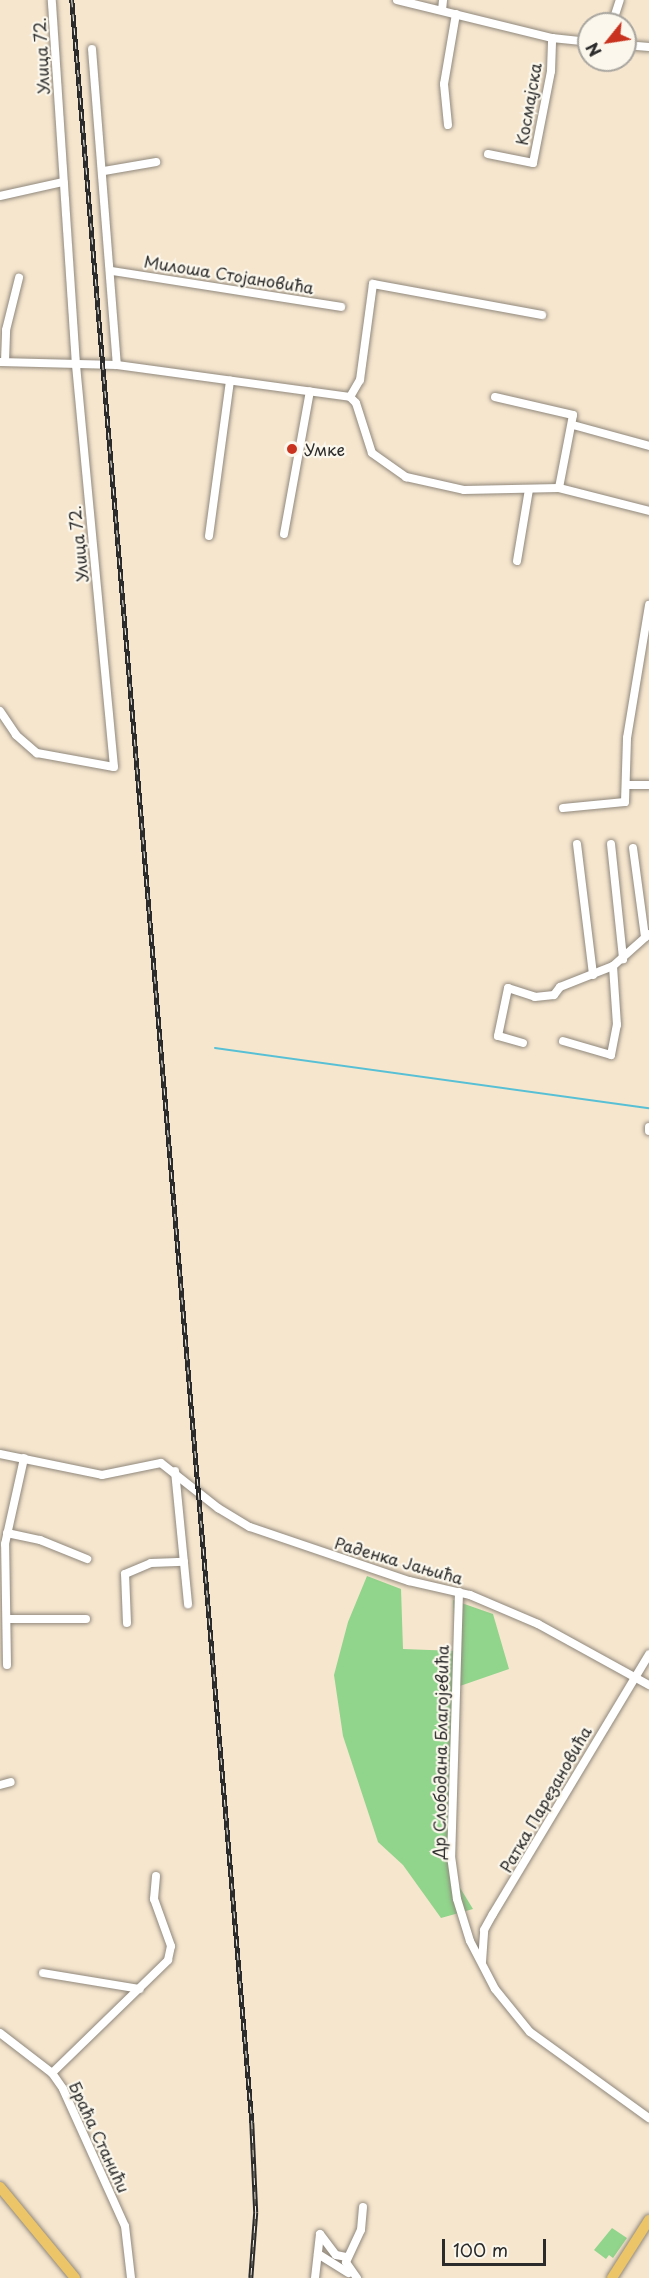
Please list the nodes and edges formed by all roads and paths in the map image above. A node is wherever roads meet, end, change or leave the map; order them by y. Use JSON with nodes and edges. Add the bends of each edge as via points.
{"nodes":[{"id":1,"x":52,"y":0,"type":"edge"},
{"id":2,"x":397,"y":0,"type":"edge"},
{"id":3,"x":443,"y":0,"type":"edge"},
{"id":4,"x":442,"y":10,"type":"junction"},
{"id":5,"x":456,"y":14,"type":"junction"},
{"id":6,"x":552,"y":38,"type":"junction"},
{"id":7,"x":577,"y":41,"type":"edge"},
{"id":8,"x":92,"y":49,"type":"dead end"},
{"id":9,"x":448,"y":124,"type":"dead end"},
{"id":10,"x":488,"y":154,"type":"dead end"},
{"id":11,"x":156,"y":162,"type":"dead end"},
{"id":12,"x":104,"y":171,"type":"junction"},
{"id":13,"x":63,"y":182,"type":"junction"},
{"id":14,"x":0,"y":196,"type":"edge"},
{"id":15,"x":112,"y":271,"type":"junction"},
{"id":16,"x":19,"y":278,"type":"dead end"},
{"id":17,"x":341,"y":307,"type":"dead end"},
{"id":18,"x":542,"y":315,"type":"dead end"},
{"id":19,"x":3,"y":362,"type":"edge"},
{"id":20,"x":76,"y":365,"type":"junction"},
{"id":21,"x":117,"y":365,"type":"junction"},
{"id":22,"x":230,"y":380,"type":"junction"},
{"id":23,"x":310,"y":391,"type":"junction"},
{"id":24,"x":350,"y":397,"type":"junction"},
{"id":25,"x":495,"y":397,"type":"dead end"},
{"id":26,"x":573,"y":425,"type":"junction"},
{"id":27,"x":649,"y":446,"type":"edge"},
{"id":28,"x":560,"y":488,"type":"junction"},
{"id":29,"x":529,"y":489,"type":"junction"},
{"id":30,"x":649,"y":511,"type":"edge"},
{"id":31,"x":284,"y":534,"type":"dead end"},
{"id":32,"x":209,"y":536,"type":"dead end"},
{"id":33,"x":517,"y":561,"type":"dead end"},
{"id":34,"x":649,"y":605,"type":"edge"},
{"id":35,"x":0,"y":711,"type":"edge"},
{"id":36,"x":626,"y":785,"type":"junction"},
{"id":37,"x":649,"y":785,"type":"edge"},
{"id":38,"x":563,"y":808,"type":"dead end"},
{"id":39,"x":577,"y":844,"type":"dead end"},
{"id":40,"x":611,"y":844,"type":"dead end"},
{"id":41,"x":633,"y":848,"type":"dead end"},
{"id":42,"x":647,"y":936,"type":"edge"},
{"id":43,"x":623,"y":959,"type":"junction"},
{"id":44,"x":613,"y":966,"type":"junction"},
{"id":45,"x":593,"y":975,"type":"junction"},
{"id":46,"x":563,"y":1041,"type":"dead end"},
{"id":47,"x":523,"y":1043,"type":"dead end"},
{"id":48,"x":649,"y":1127,"type":"edge"},
{"id":49,"x":649,"y":1131,"type":"edge"},
{"id":50,"x":0,"y":1454,"type":"edge"},
{"id":51,"x":24,"y":1458,"type":"junction"},
{"id":52,"x":175,"y":1471,"type":"junction"},
{"id":53,"x":7,"y":1533,"type":"junction"},
{"id":54,"x":2,"y":1544,"type":"edge"},
{"id":55,"x":87,"y":1559,"type":"dead end"},
{"id":56,"x":184,"y":1562,"type":"junction"},
{"id":57,"x":459,"y":1592,"type":"junction"},
{"id":58,"x":188,"y":1604,"type":"dead end"},
{"id":59,"x":8,"y":1619,"type":"junction"},
{"id":60,"x":86,"y":1619,"type":"dead end"},
{"id":61,"x":127,"y":1623,"type":"dead end"},
{"id":62,"x":649,"y":1654,"type":"edge"},
{"id":63,"x":7,"y":1665,"type":"dead end"},
{"id":64,"x":637,"y":1678,"type":"junction"},
{"id":65,"x":649,"y":1685,"type":"edge"},
{"id":66,"x":11,"y":1782,"type":"dead end"},
{"id":67,"x":0,"y":1785,"type":"edge"},
{"id":68,"x":156,"y":1876,"type":"dead end"},
{"id":69,"x":482,"y":1965,"type":"junction"},
{"id":70,"x":44,"y":1973,"type":"dead end"},
{"id":71,"x":140,"y":1989,"type":"junction"},
{"id":72,"x":0,"y":2033,"type":"edge"},
{"id":73,"x":52,"y":2073,"type":"junction"},
{"id":74,"x":649,"y":2118,"type":"edge"},
{"id":75,"x":0,"y":2187,"type":"edge"},
{"id":76,"x":363,"y":2207,"type":"dead end"},
{"id":77,"x":649,"y":2220,"type":"edge"},
{"id":78,"x":318,"y":2254,"type":"junction"},
{"id":79,"x":346,"y":2257,"type":"junction"},
{"id":80,"x":75,"y":2278,"type":"edge"},
{"id":81,"x":131,"y":2278,"type":"edge"},
{"id":82,"x":315,"y":2278,"type":"edge"},
{"id":83,"x":357,"y":2278,"type":"edge"},
{"id":84,"x":612,"y":2278,"type":"edge"}],
"edges":[{"from":1,"to":13,"type":"street","name":"Улица 72."},
{"from":2,"to":4,"type":"street"},
{"from":3,"to":4,"type":"street"},
{"from":4,"to":5,"type":"street"},
{"from":5,"to":6,"type":"street"},
{"from":5,"to":9,"type":"street","via":[[444,84]]},
{"from":6,"to":7,"type":"street"},
{"from":6,"to":10,"type":"street","name":"Космајска","via":[[551,71],[533,163]]},
{"from":8,"to":12,"type":"street"},
{"from":11,"to":12,"type":"street"},
{"from":12,"to":15,"type":"street"},
{"from":13,"to":14,"type":"street"},
{"from":13,"to":20,"type":"street","name":"Улица 72."},
{"from":15,"to":17,"type":"street","name":"Милоша Стојановића"},
{"from":15,"to":21,"type":"street"},
{"from":16,"to":19,"type":"street","via":[[6,330]]},
{"from":18,"to":24,"type":"street","via":[[373,284],[360,380]]},
{"from":19,"to":20,"type":"street"},
{"from":20,"to":21,"type":"street"},
{"from":20,"to":35,"type":"street","name":"Улица 72.","via":[[114,767],[37,753],[16,735]]},
{"from":21,"to":22,"type":"street"},
{"from":22,"to":23,"type":"street"},
{"from":22,"to":32,"type":"street"},
{"from":23,"to":24,"type":"street"},
{"from":23,"to":31,"type":"street"},
{"from":24,"to":29,"type":"street","via":[[356,403],[372,453],[406,477],[464,490]]},
{"from":25,"to":26,"type":"street","via":[[562,411],[573,415]]},
{"from":26,"to":27,"type":"street"},
{"from":26,"to":28,"type":"street"},
{"from":28,"to":29,"type":"street"},
{"from":28,"to":30,"type":"street"},
{"from":29,"to":33,"type":"street"},
{"from":34,"to":36,"type":"street","via":[[627,738]]},
{"from":36,"to":37,"type":"street"},
{"from":36,"to":38,"type":"street","via":[[622,805]]},
{"from":39,"to":45,"type":"street"},
{"from":40,"to":43,"type":"street"},
{"from":41,"to":42,"type":"street"},
{"from":42,"to":43,"type":"street"},
{"from":43,"to":44,"type":"street"},
{"from":44,"to":45,"type":"street"},
{"from":44,"to":46,"type":"street","via":[[617,1025],[611,1055]]},
{"from":45,"to":47,"type":"street","via":[[560,987],[554,995],[546,997],[508,988],[498,1036]]},
{"from":48,"to":49,"type":"street"},
{"from":50,"to":51,"type":"street"},
{"from":51,"to":52,"type":"street","name":"Раденка Јањића","via":[[102,1475],[161,1463]]},
{"from":51,"to":53,"type":"street"},
{"from":52,"to":56,"type":"street"},
{"from":52,"to":57,"type":"street","name":"Раденка Јањића","via":[[218,1508],[271,1535],[409,1581]]},
{"from":53,"to":54,"type":"street"},
{"from":53,"to":55,"type":"street","via":[[40,1540]]},
{"from":54,"to":59,"type":"street"},
{"from":56,"to":58,"type":"street"},
{"from":56,"to":61,"type":"street","via":[[152,1563],[125,1574]]},
{"from":57,"to":64,"type":"street","name":"Раденка Јањића","via":[[538,1624]]},
{"from":57,"to":69,"type":"street","name":"Др Слободана Благојевића","via":[[451,1856],[458,1899]]},
{"from":59,"to":60,"type":"street"},
{"from":59,"to":63,"type":"street"},
{"from":62,"to":64,"type":"street","name":"Ратка Парезановића"},
{"from":64,"to":65,"type":"street","name":"Раденка Јањића"},
{"from":64,"to":69,"type":"street","name":"Ратка Парезановића","via":[[484,1930]]},
{"from":66,"to":67,"type":"street"},
{"from":68,"to":71,"type":"street","via":[[154,1899],[171,1951],[165,1964]]},
{"from":69,"to":74,"type":"street","name":"Др Слободана Благојевића","via":[[505,2004],[530,2032]]},
{"from":70,"to":71,"type":"street"},
{"from":71,"to":73,"type":"street"},
{"from":72,"to":73,"type":"street","name":"Браћа Станићи"},
{"from":73,"to":81,"type":"street","name":"Браћа Станићи","via":[[72,2107],[125,2226]]},
{"from":75,"to":80,"type":"main road"},
{"from":76,"to":79,"type":"street","via":[[361,2230]]},
{"from":77,"to":84,"type":"main road"},
{"from":78,"to":79,"type":"street","via":[[320,2234],[336,2255]]},
{"from":78,"to":82,"type":"street"},
{"from":78,"to":83,"type":"street"},
{"from":79,"to":83,"type":"street","via":[[347,2266]]}]}
